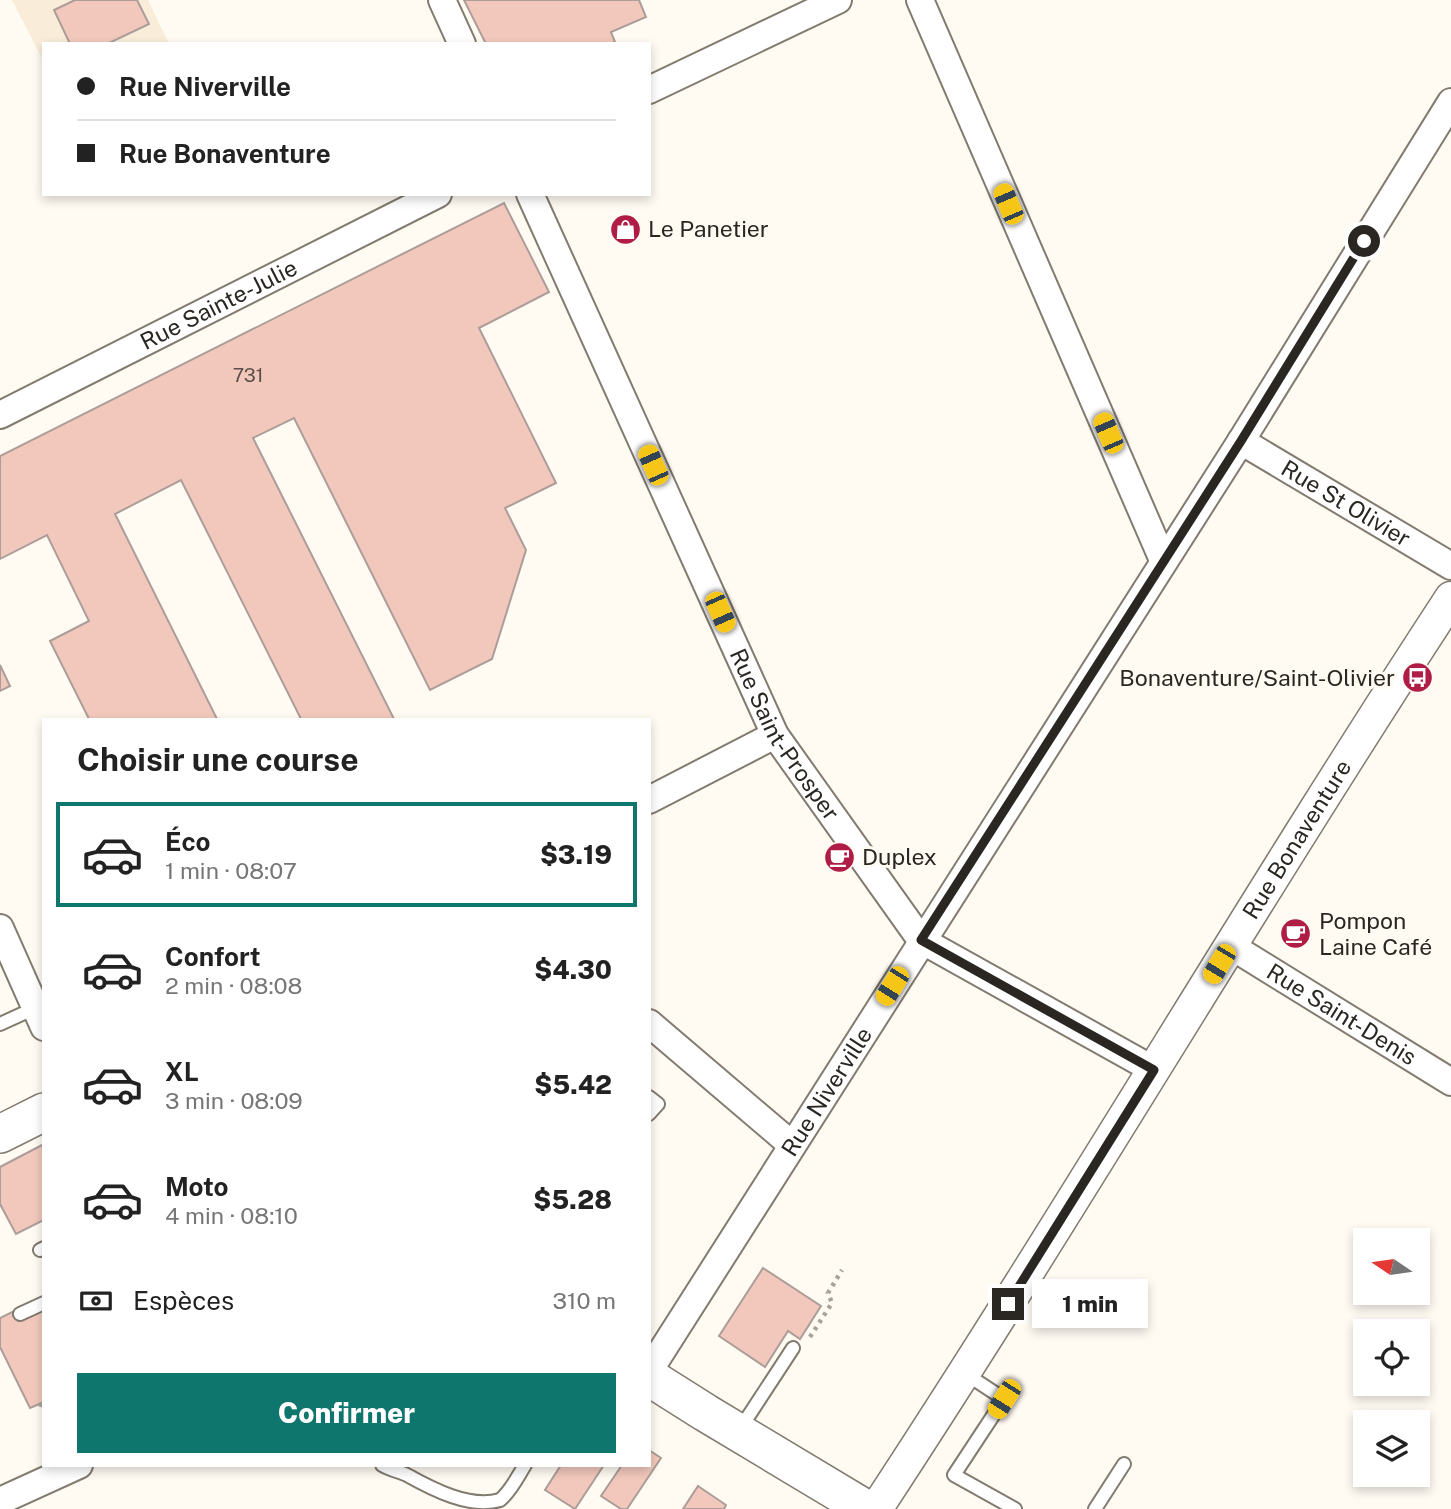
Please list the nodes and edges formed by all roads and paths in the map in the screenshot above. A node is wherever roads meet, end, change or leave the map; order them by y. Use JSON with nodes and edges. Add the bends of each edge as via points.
{"nodes":[{"id":1,"x":442,"y":0,"type":"edge"},
{"id":2,"x":838,"y":0,"type":"edge"},
{"id":3,"x":920,"y":0,"type":"edge"},
{"id":4,"x":460,"y":42,"type":"edge"},
{"id":5,"x":651,"y":89,"type":"edge"},
{"id":6,"x":1451,"y":102,"type":"edge"},
{"id":7,"x":434,"y":196,"type":"edge"},
{"id":8,"x":531,"y":196,"type":"edge"},
{"id":9,"x":0,"y":415,"type":"edge"},
{"id":10,"x":1241,"y":441,"type":"junction"},
{"id":11,"x":1163,"y":560,"type":"junction"},
{"id":12,"x":1451,"y":566,"type":"edge"},
{"id":13,"x":1451,"y":598,"type":"edge"},
{"id":14,"x":775,"y":735,"type":"junction"},
{"id":15,"x":651,"y":799,"type":"edge"},
{"id":16,"x":0,"y":928,"type":"edge"},
{"id":17,"x":921,"y":940,"type":"junction"},
{"id":18,"x":1231,"y":946,"type":"junction"},
{"id":19,"x":39,"y":1018,"type":"edge"},
{"id":20,"x":0,"y":1024,"type":"edge"},
{"id":21,"x":651,"y":1025,"type":"edge"},
{"id":22,"x":1154,"y":1070,"type":"junction"},
{"id":23,"x":1451,"y":1082,"type":"edge"},
{"id":24,"x":651,"y":1099,"type":"edge"},
{"id":25,"x":651,"y":1112,"type":"edge"},
{"id":26,"x":42,"y":1113,"type":"edge"},
{"id":27,"x":0,"y":1135,"type":"edge"},
{"id":28,"x":792,"y":1145,"type":"junction"},
{"id":29,"x":842,"y":1270,"type":"dead end"},
{"id":30,"x":42,"y":1304,"type":"edge"},
{"id":31,"x":20,"y":1314,"type":"dead end"},
{"id":32,"x":821,"y":1319,"type":"dead end"},
{"id":33,"x":793,"y":1348,"type":"dead end"},
{"id":34,"x":651,"y":1368,"type":"edge"},
{"id":35,"x":965,"y":1373,"type":"junction"},
{"id":36,"x":651,"y":1378,"type":"edge"},
{"id":37,"x":738,"y":1432,"type":"junction"},
{"id":38,"x":1124,"y":1464,"type":"dead end"},
{"id":39,"x":75,"y":1467,"type":"edge"},
{"id":40,"x":387,"y":1467,"type":"edge"},
{"id":41,"x":525,"y":1467,"type":"edge"},
{"id":42,"x":0,"y":1501,"type":"edge"},
{"id":43,"x":866,"y":1509,"type":"edge"},
{"id":44,"x":876,"y":1509,"type":"edge"},
{"id":45,"x":1015,"y":1509,"type":"edge"},
{"id":46,"x":1095,"y":1509,"type":"edge"}],
"edges":[{"from":1,"to":4,"type":"street"},
{"from":2,"to":5,"type":"street"},
{"from":3,"to":11,"type":"street"},
{"from":6,"to":10,"type":"street","name":"Rue Niverville"},
{"from":7,"to":9,"type":"street","name":"Rue Sainte-Julie"},
{"from":8,"to":14,"type":"street","name":"Rue Saint-Prosper"},
{"from":10,"to":11,"type":"street","name":"Rue Niverville"},
{"from":10,"to":12,"type":"street","name":"Rue St Olivier"},
{"from":11,"to":17,"type":"street","name":"Rue Niverville"},
{"from":13,"to":18,"type":"street","name":"Rue Bonaventure"},
{"from":14,"to":15,"type":"street"},
{"from":14,"to":17,"type":"street","name":"Rue Saint-Prosper"},
{"from":16,"to":19,"type":"street"},
{"from":17,"to":22,"type":"street","name":"Rue Saint-Prosper"},
{"from":17,"to":28,"type":"street","name":"Rue Niverville"},
{"from":18,"to":22,"type":"street","name":"Rue Bonaventure"},
{"from":18,"to":23,"type":"street","name":"Rue Saint-Denis"},
{"from":19,"to":20,"type":"lane"},
{"from":21,"to":28,"type":"street"},
{"from":22,"to":35,"type":"street","name":"Rue Bonaventure"},
{"from":24,"to":25,"type":"lane","via":[[657,1104]]},
{"from":26,"to":27,"type":"main road"},
{"from":28,"to":34,"type":"street","name":"Rue Niverville"},
{"from":29,"to":32,"type":"path","via":[[828,1293],[832,1303]]},
{"from":30,"to":31,"type":"lane"},
{"from":33,"to":37,"type":"lane"},
{"from":35,"to":44,"type":"street","name":"Rue Bonaventure"},
{"from":35,"to":45,"type":"lane","via":[[1004,1399],[954,1475]]},
{"from":36,"to":37,"type":"main road"},
{"from":37,"to":43,"type":"main road"},
{"from":38,"to":46,"type":"lane"},
{"from":39,"to":42,"type":"street"},
{"from":40,"to":41,"type":"lane","via":[[449,1501],[476,1507],[500,1500]]}]}
